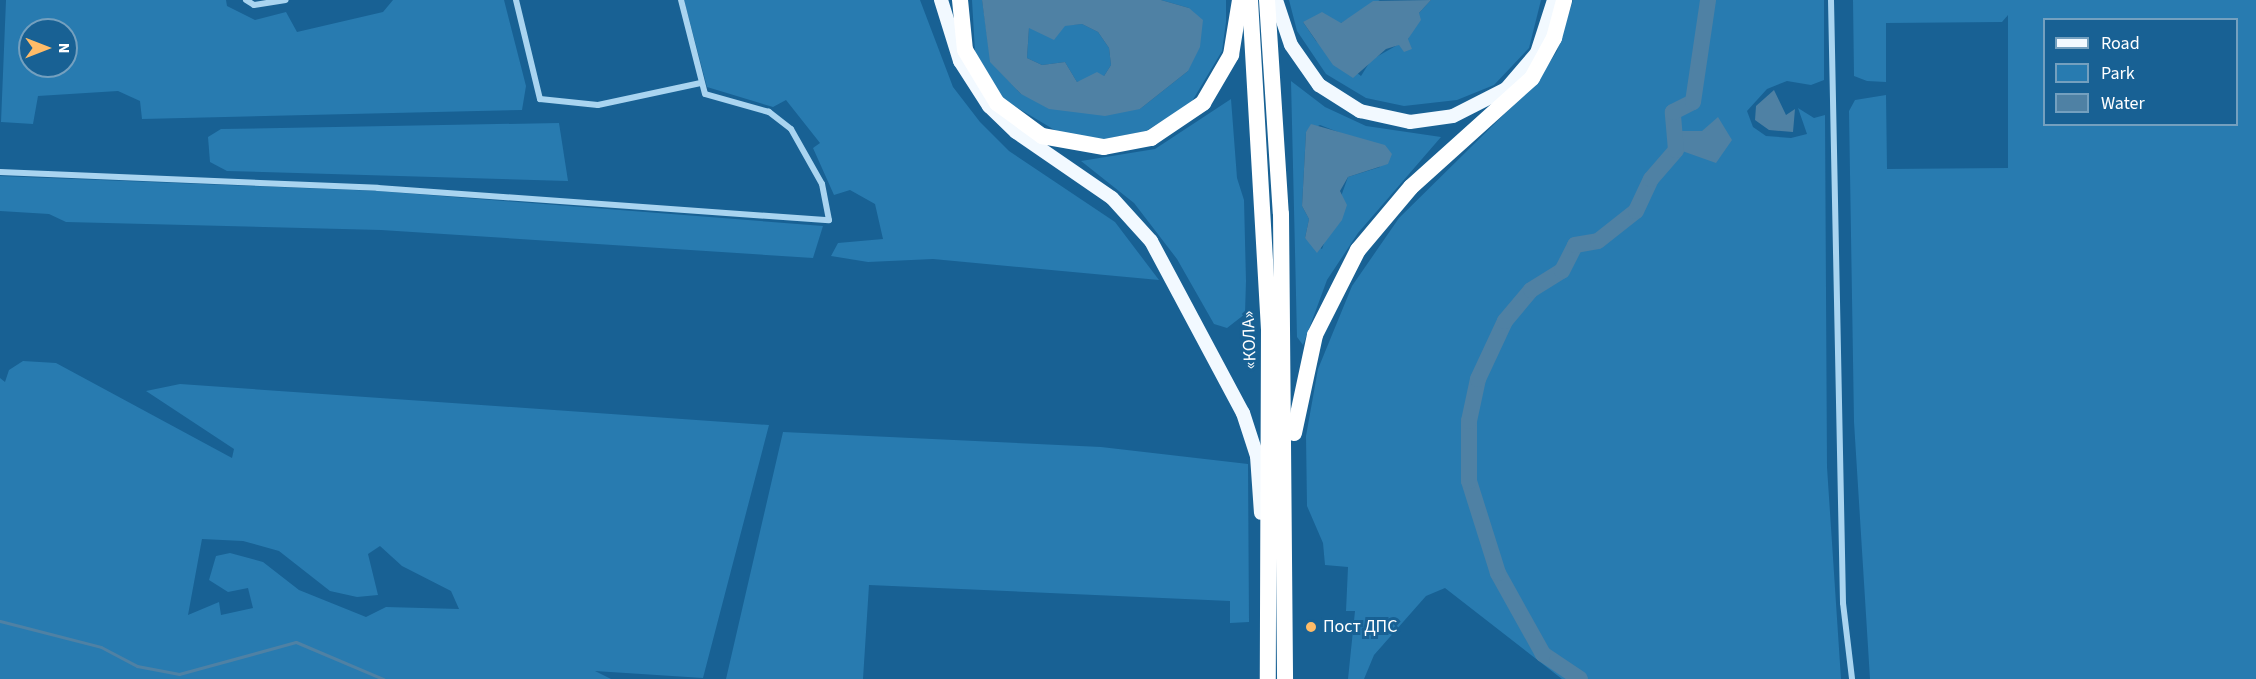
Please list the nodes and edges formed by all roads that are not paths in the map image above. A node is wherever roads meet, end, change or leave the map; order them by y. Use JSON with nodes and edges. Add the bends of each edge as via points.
{"nodes":[{"id":1,"x":246,"y":0,"type":"edge"},
{"id":2,"x":286,"y":0,"type":"edge"},
{"id":3,"x":516,"y":0,"type":"edge"},
{"id":4,"x":681,"y":0,"type":"edge"},
{"id":5,"x":941,"y":0,"type":"edge"},
{"id":6,"x":960,"y":0,"type":"edge"},
{"id":7,"x":1240,"y":0,"type":"edge"},
{"id":8,"x":1250,"y":0,"type":"edge"},
{"id":9,"x":1267,"y":0,"type":"edge"},
{"id":10,"x":1276,"y":0,"type":"edge"},
{"id":11,"x":1554,"y":0,"type":"edge"},
{"id":12,"x":1564,"y":0,"type":"edge"},
{"id":13,"x":1831,"y":0,"type":"edge"},
{"id":14,"x":700,"y":83,"type":"junction"},
{"id":15,"x":0,"y":171,"type":"edge"},
{"id":16,"x":1285,"y":536,"type":"junction"},
{"id":17,"x":1271,"y":573,"type":"junction"},
{"id":18,"x":1268,"y":679,"type":"edge"},
{"id":19,"x":1285,"y":679,"type":"edge"},
{"id":20,"x":1852,"y":679,"type":"edge"}],
"edges":[{"from":1,"to":2,"type":"street","via":[[254,5]]},
{"from":3,"to":14,"type":"street","via":[[540,99],[598,105]]},
{"from":4,"to":14,"type":"street"},
{"from":5,"to":17,"type":"main road","via":[[960,61],[989,106],[1016,132],[1112,198],[1163,260],[1251,434]]},
{"from":6,"to":7,"type":"highway","via":[[965,50],[997,103],[1042,136],[1104,147],[1151,138],[1203,103],[1230,55]]},
{"from":8,"to":17,"type":"highway","name":"«КОЛА»","via":[[1266,235]]},
{"from":9,"to":16,"type":"highway","name":"«КОЛА»","via":[[1281,214]]},
{"from":10,"to":11,"type":"main road","via":[[1290,45],[1319,85],[1360,111],[1410,122],[1453,116],[1506,89],[1537,53]]},
{"from":12,"to":16,"type":"highway","via":[[1554,38],[1532,78],[1396,203],[1340,279],[1315,335],[1301,387]]},
{"from":13,"to":20,"type":"street","via":[[1844,603]]},
{"from":14,"to":15,"type":"street","via":[[715,100],[757,108],[791,129],[822,184],[829,220],[378,188]]},
{"from":16,"to":19,"type":"highway","name":"«КОЛА»"},
{"from":17,"to":18,"type":"highway","name":"«КОЛА»"}]}
